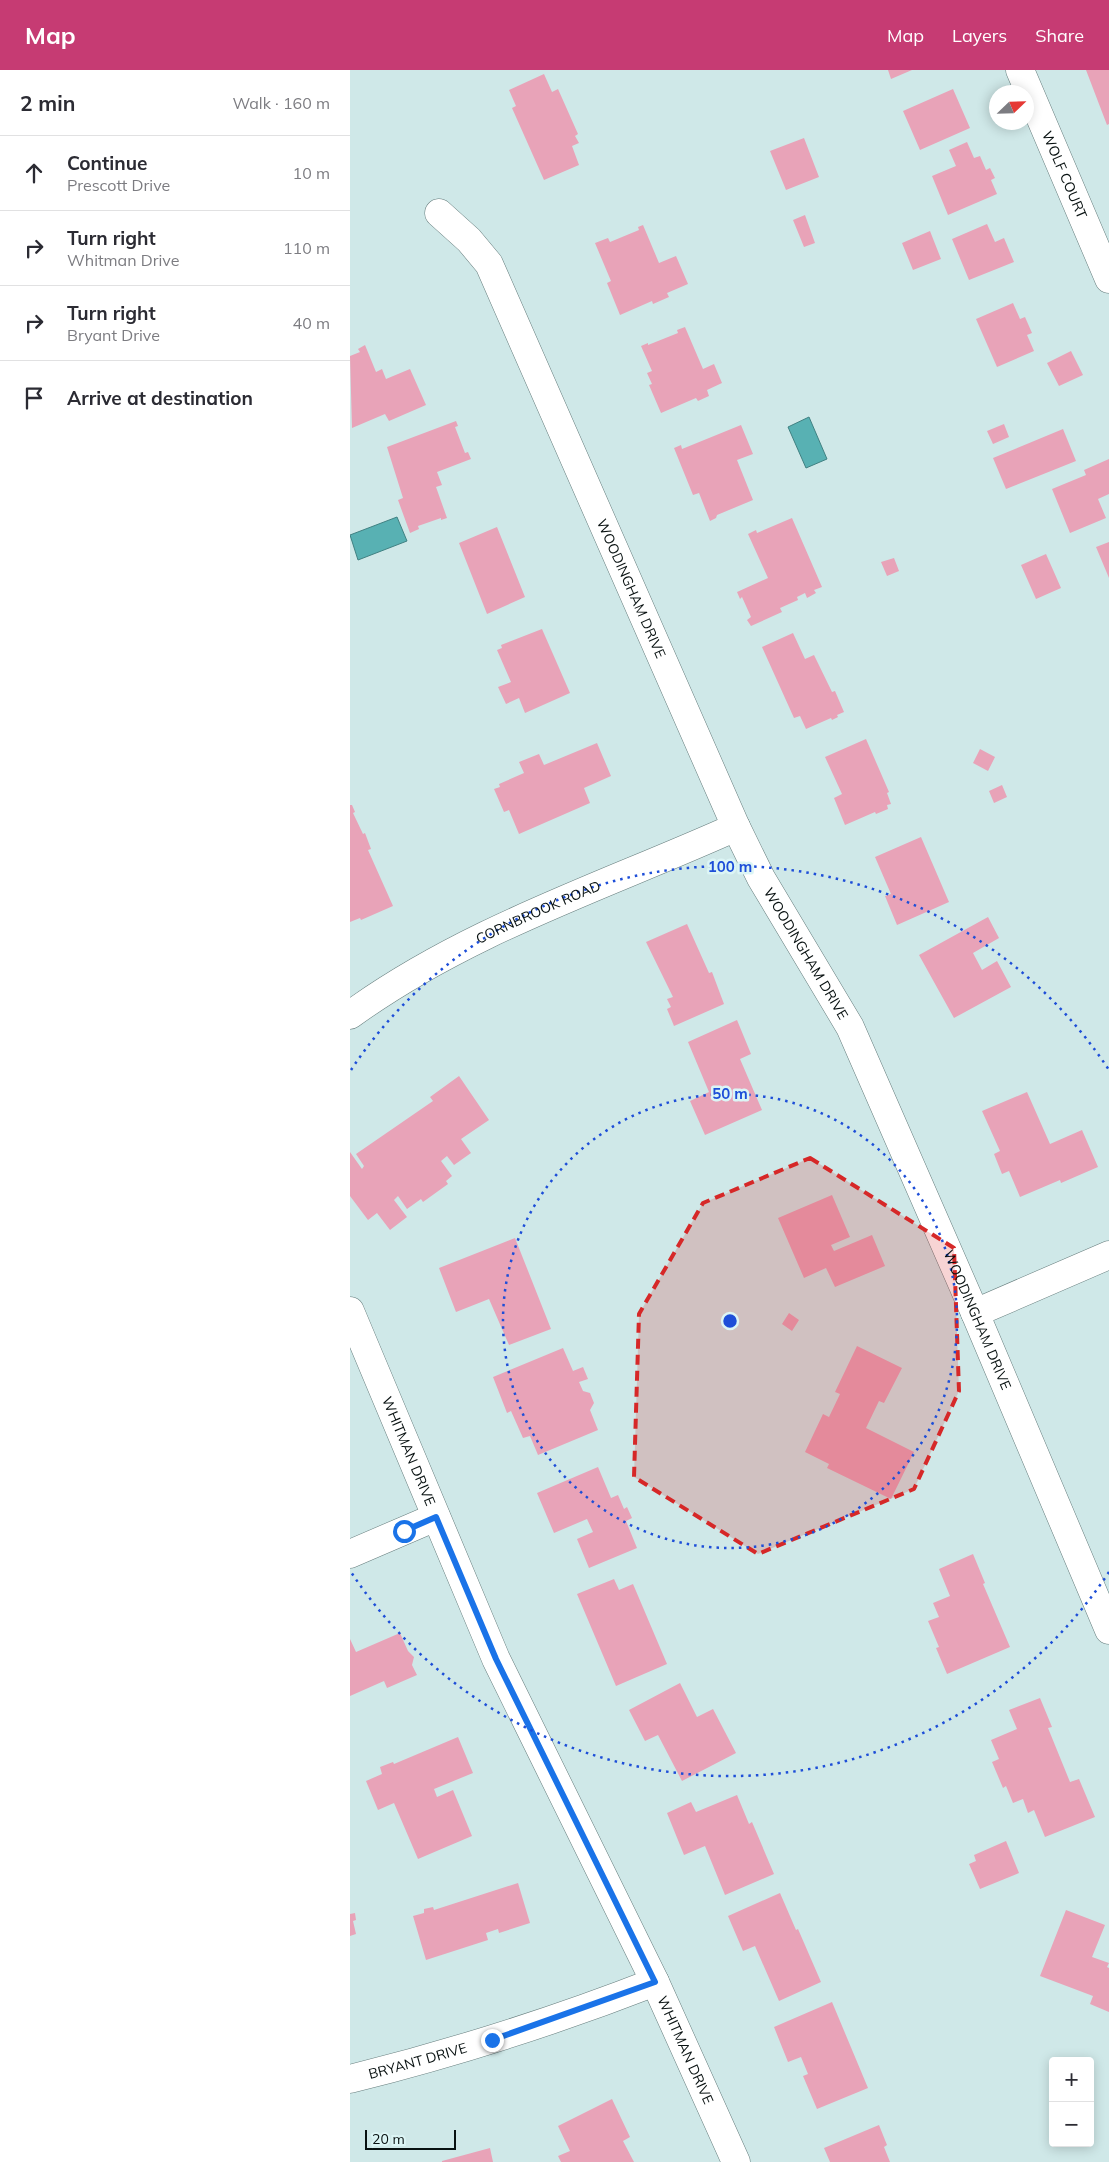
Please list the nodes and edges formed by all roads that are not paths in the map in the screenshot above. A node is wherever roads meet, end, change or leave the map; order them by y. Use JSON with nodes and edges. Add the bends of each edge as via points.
{"nodes":[{"id":1,"x":1020,"y":70,"type":"edge"},
{"id":2,"x":439,"y":213,"type":"dead end"},
{"id":3,"x":1109,"y":279,"type":"edge"},
{"id":4,"x":736,"y":827,"type":"junction"},
{"id":5,"x":350,"y":1015,"type":"edge"},
{"id":6,"x":1109,"y":1255,"type":"edge"},
{"id":7,"x":350,"y":1311,"type":"edge"},
{"id":8,"x":975,"y":1313,"type":"junction"},
{"id":9,"x":436,"y":1517,"type":"junction"},
{"id":10,"x":350,"y":1554,"type":"edge"},
{"id":11,"x":1109,"y":1630,"type":"edge"},
{"id":12,"x":655,"y":1982,"type":"junction"},
{"id":13,"x":350,"y":2079,"type":"edge"},
{"id":14,"x":736,"y":2162,"type":"edge"}],
"edges":[{"from":1,"to":3,"type":"street","name":"WOLF COURT"},
{"from":2,"to":4,"type":"street","name":"WOODINGHAM DRIVE","via":[[469,240],[489,264]]},
{"from":4,"to":5,"type":"street","name":"CORNBROOK ROAD","via":[[490,931],[432,962]]},
{"from":4,"to":8,"type":"street","name":"WOODINGHAM DRIVE","via":[[761,878],[850,1027]]},
{"from":6,"to":8,"type":"street"},
{"from":7,"to":9,"type":"street","name":"WHITMAN DRIVE"},
{"from":8,"to":11,"type":"street","name":"WOODINGHAM DRIVE"},
{"from":9,"to":10,"type":"street"},
{"from":9,"to":12,"type":"street","name":"WHITMAN DRIVE","via":[[496,1659]]},
{"from":12,"to":13,"type":"street","name":"BRYANT DRIVE","via":[[492,2040]]},
{"from":12,"to":14,"type":"street","name":"WHITMAN DRIVE"}]}
